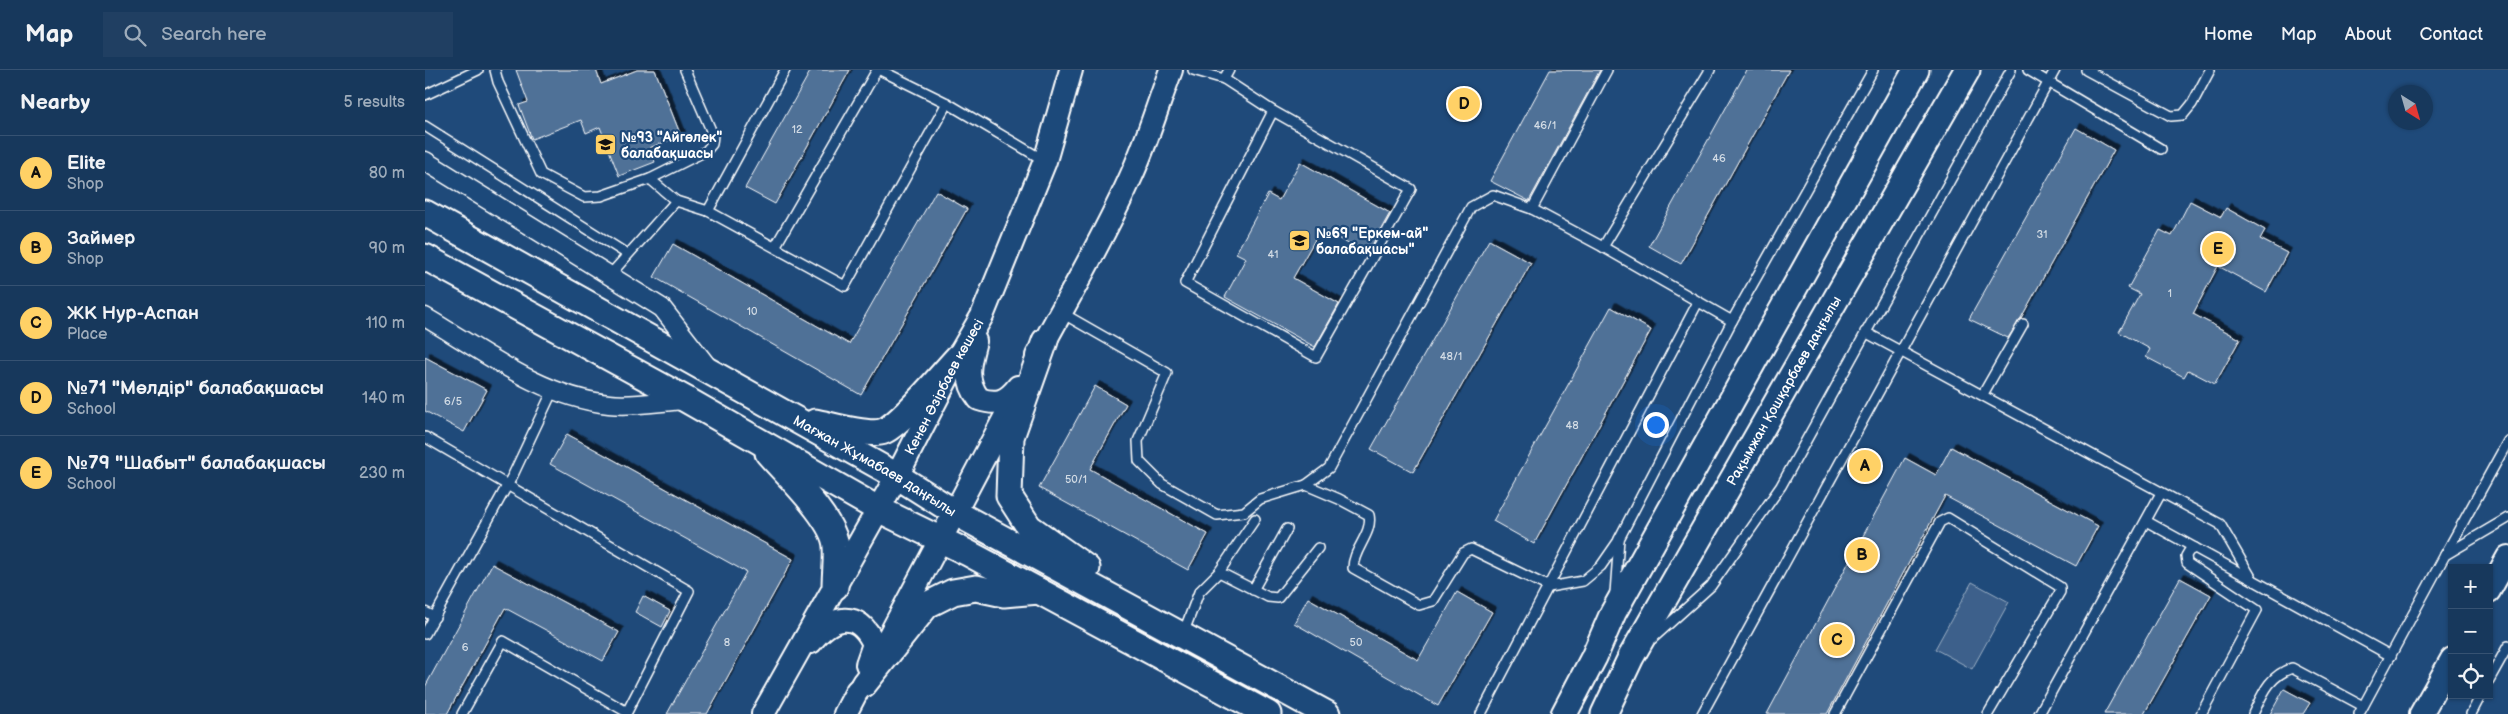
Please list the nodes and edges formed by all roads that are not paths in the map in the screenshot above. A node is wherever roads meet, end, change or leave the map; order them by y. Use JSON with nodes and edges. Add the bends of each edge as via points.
{"nodes":[{"id":1,"x":478,"y":70,"type":"edge"},
{"id":2,"x":495,"y":70,"type":"edge"},
{"id":3,"x":685,"y":70,"type":"edge"},
{"id":4,"x":785,"y":70,"type":"edge"},
{"id":5,"x":878,"y":70,"type":"edge"},
{"id":6,"x":1071,"y":70,"type":"edge"},
{"id":7,"x":1171,"y":70,"type":"edge"},
{"id":8,"x":1193,"y":70,"type":"edge"},
{"id":9,"x":1229,"y":70,"type":"edge"},
{"id":10,"x":1607,"y":70,"type":"edge"},
{"id":11,"x":1710,"y":70,"type":"edge"},
{"id":12,"x":1873,"y":70,"type":"edge"},
{"id":13,"x":1916,"y":70,"type":"edge"},
{"id":14,"x":1967,"y":70,"type":"edge"},
{"id":15,"x":2011,"y":70,"type":"edge"},
{"id":16,"x":2028,"y":70,"type":"edge"},
{"id":17,"x":2055,"y":70,"type":"edge"},
{"id":18,"x":2085,"y":70,"type":"edge"},
{"id":19,"x":2211,"y":70,"type":"edge"},
{"id":20,"x":1224,"y":79,"type":"junction"},
{"id":21,"x":2049,"y":82,"type":"junction"},
{"id":22,"x":425,"y":95,"type":"edge"},
{"id":23,"x":947,"y":103,"type":"junction"},
{"id":24,"x":1273,"y":110,"type":"junction"},
{"id":25,"x":425,"y":126,"type":"edge"},
{"id":26,"x":2161,"y":149,"type":"dead end"},
{"id":27,"x":425,"y":161,"type":"edge"},
{"id":28,"x":1045,"y":162,"type":"junction"},
{"id":29,"x":650,"y":179,"type":"junction"},
{"id":30,"x":676,"y":201,"type":"junction"},
{"id":31,"x":1532,"y":210,"type":"junction"},
{"id":32,"x":708,"y":211,"type":"junction"},
{"id":33,"x":425,"y":213,"type":"edge"},
{"id":34,"x":775,"y":247,"type":"junction"},
{"id":35,"x":1603,"y":247,"type":"junction"},
{"id":36,"x":627,"y":254,"type":"junction"},
{"id":37,"x":425,"y":257,"type":"edge"},
{"id":38,"x":609,"y":276,"type":"junction"},
{"id":39,"x":1698,"y":302,"type":"junction"},
{"id":40,"x":1060,"y":312,"type":"junction"},
{"id":41,"x":982,"y":316,"type":"junction"},
{"id":42,"x":425,"y":317,"type":"edge"},
{"id":43,"x":1732,"y":321,"type":"junction"},
{"id":44,"x":2023,"y":324,"type":"dead end"},
{"id":45,"x":1865,"y":332,"type":"junction"},
{"id":46,"x":1045,"y":341,"type":"junction"},
{"id":47,"x":1902,"y":350,"type":"junction"},
{"id":48,"x":958,"y":356,"type":"junction"},
{"id":49,"x":713,"y":374,"type":"junction"},
{"id":50,"x":1025,"y":380,"type":"junction"},
{"id":51,"x":553,"y":390,"type":"junction"},
{"id":52,"x":743,"y":391,"type":"junction"},
{"id":53,"x":1983,"y":394,"type":"junction"},
{"id":54,"x":687,"y":400,"type":"junction"},
{"id":55,"x":425,"y":437,"type":"edge"},
{"id":56,"x":757,"y":440,"type":"junction"},
{"id":57,"x":2508,"y":441,"type":"edge"},
{"id":58,"x":897,"y":476,"type":"junction"},
{"id":59,"x":1306,"y":485,"type":"junction"},
{"id":60,"x":506,"y":486,"type":"junction"},
{"id":61,"x":2161,"y":493,"type":"junction"},
{"id":62,"x":878,"y":509,"type":"junction"},
{"id":63,"x":954,"y":512,"type":"junction"},
{"id":64,"x":2508,"y":518,"type":"edge"},
{"id":65,"x":1255,"y":519,"type":"dead end"},
{"id":66,"x":2146,"y":520,"type":"junction"},
{"id":67,"x":1287,"y":529,"type":"dead end"},
{"id":68,"x":1619,"y":539,"type":"junction"},
{"id":69,"x":939,"y":540,"type":"junction"},
{"id":70,"x":1319,"y":548,"type":"dead end"},
{"id":71,"x":2195,"y":548,"type":"junction"},
{"id":72,"x":2445,"y":555,"type":"junction"},
{"id":73,"x":2508,"y":557,"type":"edge"},
{"id":74,"x":1219,"y":572,"type":"junction"},
{"id":75,"x":2252,"y":579,"type":"junction"},
{"id":76,"x":2493,"y":584,"type":"edge"},
{"id":77,"x":835,"y":586,"type":"junction"},
{"id":78,"x":1549,"y":588,"type":"junction"},
{"id":79,"x":1253,"y":590,"type":"junction"},
{"id":80,"x":1039,"y":591,"type":"junction"},
{"id":81,"x":425,"y":612,"type":"edge"},
{"id":82,"x":1613,"y":613,"type":"junction"},
{"id":83,"x":435,"y":617,"type":"junction"},
{"id":84,"x":1175,"y":632,"type":"junction"},
{"id":85,"x":425,"y":634,"type":"edge"},
{"id":86,"x":2508,"y":646,"type":"edge"},
{"id":87,"x":2391,"y":656,"type":"junction"},
{"id":88,"x":1631,"y":657,"type":"junction"},
{"id":89,"x":2448,"y":666,"type":"edge"},
{"id":90,"x":2493,"y":673,"type":"edge"},
{"id":91,"x":781,"y":681,"type":"junction"},
{"id":92,"x":860,"y":687,"type":"junction"},
{"id":93,"x":2479,"y":699,"type":"edge"},
{"id":94,"x":2361,"y":710,"type":"edge"},
{"id":95,"x":628,"y":713,"type":"edge"},
{"id":96,"x":462,"y":714,"type":"edge"},
{"id":97,"x":763,"y":714,"type":"edge"},
{"id":98,"x":845,"y":714,"type":"edge"},
{"id":99,"x":1268,"y":714,"type":"edge"},
{"id":100,"x":1327,"y":714,"type":"edge"},
{"id":101,"x":1481,"y":714,"type":"edge"},
{"id":102,"x":1564,"y":714,"type":"edge"},
{"id":103,"x":1604,"y":714,"type":"edge"},
{"id":104,"x":1702,"y":714,"type":"edge"},
{"id":105,"x":1835,"y":714,"type":"edge"},
{"id":106,"x":1988,"y":714,"type":"edge"},
{"id":107,"x":2039,"y":714,"type":"edge"},
{"id":108,"x":2201,"y":714,"type":"edge"},
{"id":109,"x":2253,"y":714,"type":"edge"},
{"id":110,"x":2421,"y":714,"type":"edge"},
{"id":111,"x":2471,"y":714,"type":"edge"}],
"edges":[{"from":1,"to":22,"type":"lane"},
{"from":2,"to":29,"type":"lane","via":[[541,174],[584,197],[601,196]]},
{"from":3,"to":29,"type":"lane","via":[[713,135],[712,144],[706,151]]},
{"from":4,"to":32,"type":"lane"},
{"from":5,"to":23,"type":"lane"},
{"from":5,"to":34,"type":"lane"},
{"from":6,"to":28,"type":"street","name":"Кенен Әзірбаев көшесі"},
{"from":7,"to":40,"type":"street","via":[[1130,180]]},
{"from":8,"to":20,"type":"lane"},
{"from":9,"to":20,"type":"lane"},
{"from":10,"to":31,"type":"lane"},
{"from":11,"to":35,"type":"lane"},
{"from":12,"to":43,"type":"lane"},
{"from":13,"to":82,"type":"main road"},
{"from":14,"to":88,"type":"main road","name":"Рақымжан Қошқарбаев даңғылы"},
{"from":15,"to":45,"type":"lane"},
{"from":16,"to":21,"type":"lane"},
{"from":17,"to":21,"type":"lane"},
{"from":18,"to":19,"type":"lane","via":[[2171,116],[2183,115]]},
{"from":20,"to":24,"type":"lane"},
{"from":21,"to":26,"type":"lane"},
{"from":21,"to":47,"type":"lane"},
{"from":23,"to":28,"type":"lane"},
{"from":23,"to":34,"type":"lane","via":[[845,286]]},
{"from":24,"to":24,"type":"lane","via":[[1411,189],[1316,357],[1185,283]]},
{"from":25,"to":36,"type":"lane"},
{"from":27,"to":38,"type":"street"},
{"from":28,"to":41,"type":"street","name":"Кенен Әзірбаев көшесі"},
{"from":29,"to":30,"type":"lane"},
{"from":30,"to":32,"type":"lane"},
{"from":30,"to":36,"type":"lane"},
{"from":31,"to":35,"type":"lane"},
{"from":31,"to":59,"type":"lane","via":[[1493,195],[1471,207],[1329,468]]},
{"from":32,"to":34,"type":"lane"},
{"from":33,"to":49,"type":"main road","name":"Мағжан Жұмабаев даңғылы"},
{"from":35,"to":39,"type":"lane"},
{"from":36,"to":38,"type":"lane"},
{"from":37,"to":54,"type":"main road"},
{"from":38,"to":49,"type":"street","via":[[661,308]]},
{"from":39,"to":43,"type":"lane"},
{"from":39,"to":78,"type":"lane"},
{"from":40,"to":46,"type":"street"},
{"from":40,"to":59,"type":"lane","via":[[1167,373],[1139,441],[1139,461],[1163,484],[1217,515],[1244,512],[1260,499]]},
{"from":41,"to":48,"type":"street","name":"Кенен Әзірбаев көшесі"},
{"from":41,"to":50,"type":"street","via":[[969,363],[968,381],[973,392],[979,399],[997,403],[1008,399]]},
{"from":42,"to":51,"type":"street","via":[[509,369]]},
{"from":43,"to":68,"type":"lane"},
{"from":44,"to":53,"type":"lane"},
{"from":45,"to":47,"type":"lane"},
{"from":45,"to":88,"type":"lane","via":[[1781,486],[1711,586]]},
{"from":46,"to":50,"type":"street"},
{"from":46,"to":84,"type":"main road","via":[[1011,438],[1009,496],[1029,527]]},
{"from":47,"to":53,"type":"lane"},
{"from":47,"to":104,"type":"lane"},
{"from":48,"to":52,"type":"main road","via":[[903,415],[883,431],[864,432],[808,421]]},
{"from":48,"to":58,"type":"street","name":"Кенен Әзірбаев көшесі"},
{"from":49,"to":52,"type":"main road","name":"Мағжан Жұмабаев даңғылы"},
{"from":50,"to":63,"type":"street"},
{"from":51,"to":54,"type":"street","via":[[611,404]]},
{"from":51,"to":60,"type":"lane"},
{"from":52,"to":58,"type":"main road","name":"Мағжан Жұмабаев даңғылы"},
{"from":53,"to":61,"type":"lane"},
{"from":54,"to":56,"type":"main road"},
{"from":55,"to":60,"type":"lane"},
{"from":56,"to":62,"type":"main road"},
{"from":56,"to":77,"type":"main road","via":[[820,510],[833,533],[837,546]]},
{"from":57,"to":72,"type":"lane"},
{"from":58,"to":62,"type":"street","name":"Кенен Әзірбаев көшесі"},
{"from":58,"to":63,"type":"main road","name":"Мағжан Жұмабаев даңғылы"},
{"from":59,"to":78,"type":"lane","via":[[1369,515],[1371,524],[1353,559],[1353,568],[1419,604],[1433,601],[1463,553],[1471,549]]},
{"from":60,"to":83,"type":"lane"},
{"from":60,"to":95,"type":"lane","via":[[689,591]]},
{"from":61,"to":66,"type":"lane"},
{"from":61,"to":75,"type":"lane","via":[[2220,524]]},
{"from":62,"to":69,"type":"main road"},
{"from":62,"to":77,"type":"street","name":"Кенен Әзірбаев көшесі"},
{"from":63,"to":69,"type":"street"},
{"from":63,"to":84,"type":"main road","name":"Мағжан Жұмабаев даңғылы"},
{"from":64,"to":72,"type":"lane"},
{"from":65,"to":74,"type":"lane"},
{"from":66,"to":71,"type":"lane"},
{"from":66,"to":107,"type":"lane"},
{"from":67,"to":79,"type":"lane"},
{"from":68,"to":78,"type":"lane","via":[[1601,566],[1583,581]]},
{"from":68,"to":82,"type":"lane"},
{"from":69,"to":80,"type":"main road"},
{"from":69,"to":92,"type":"street"},
{"from":70,"to":79,"type":"lane","via":[[1278,598]]},
{"from":71,"to":75,"type":"lane"},
{"from":71,"to":108,"type":"lane","via":[[2186,556],[2187,563],[2257,610]]},
{"from":72,"to":87,"type":"lane"},
{"from":73,"to":76,"type":"street"},
{"from":74,"to":79,"type":"lane"},
{"from":74,"to":84,"type":"lane","via":[[1199,592]]},
{"from":75,"to":87,"type":"lane"},
{"from":77,"to":91,"type":"street","name":"Кенен Әзірбаев көшесі"},
{"from":78,"to":101,"type":"lane"},
{"from":80,"to":92,"type":"main road","via":[[1004,594],[976,588],[953,592],[927,605]]},
{"from":80,"to":99,"type":"main road"},
{"from":81,"to":83,"type":"lane"},
{"from":82,"to":102,"type":"main road","via":[[1594,658]]},
{"from":83,"to":85,"type":"lane"},
{"from":84,"to":100,"type":"main road","name":"Мағжан Жұмабаев даңғылы"},
{"from":86,"to":90,"type":"lane"},
{"from":87,"to":94,"type":"lane"},
{"from":88,"to":103,"type":"main road","name":"Рақымжан Қошқарбаев даңғылы"},
{"from":89,"to":110,"type":"street"},
{"from":91,"to":92,"type":"street","via":[[816,636],[832,622],[847,619],[862,624],[874,644]]},
{"from":91,"to":97,"type":"street","name":"Кенен Әзірбаев көшесі"},
{"from":92,"to":98,"type":"street"},
{"from":93,"to":111,"type":"lane"},
{"from":94,"to":109,"type":"lane","via":[[2292,668],[2269,682]]},
{"from":95,"to":96,"type":"lane","via":[[503,641]]},
{"from":105,"to":106,"type":"lane","via":[[1940,522],[1948,518],[2060,587]]}]}
